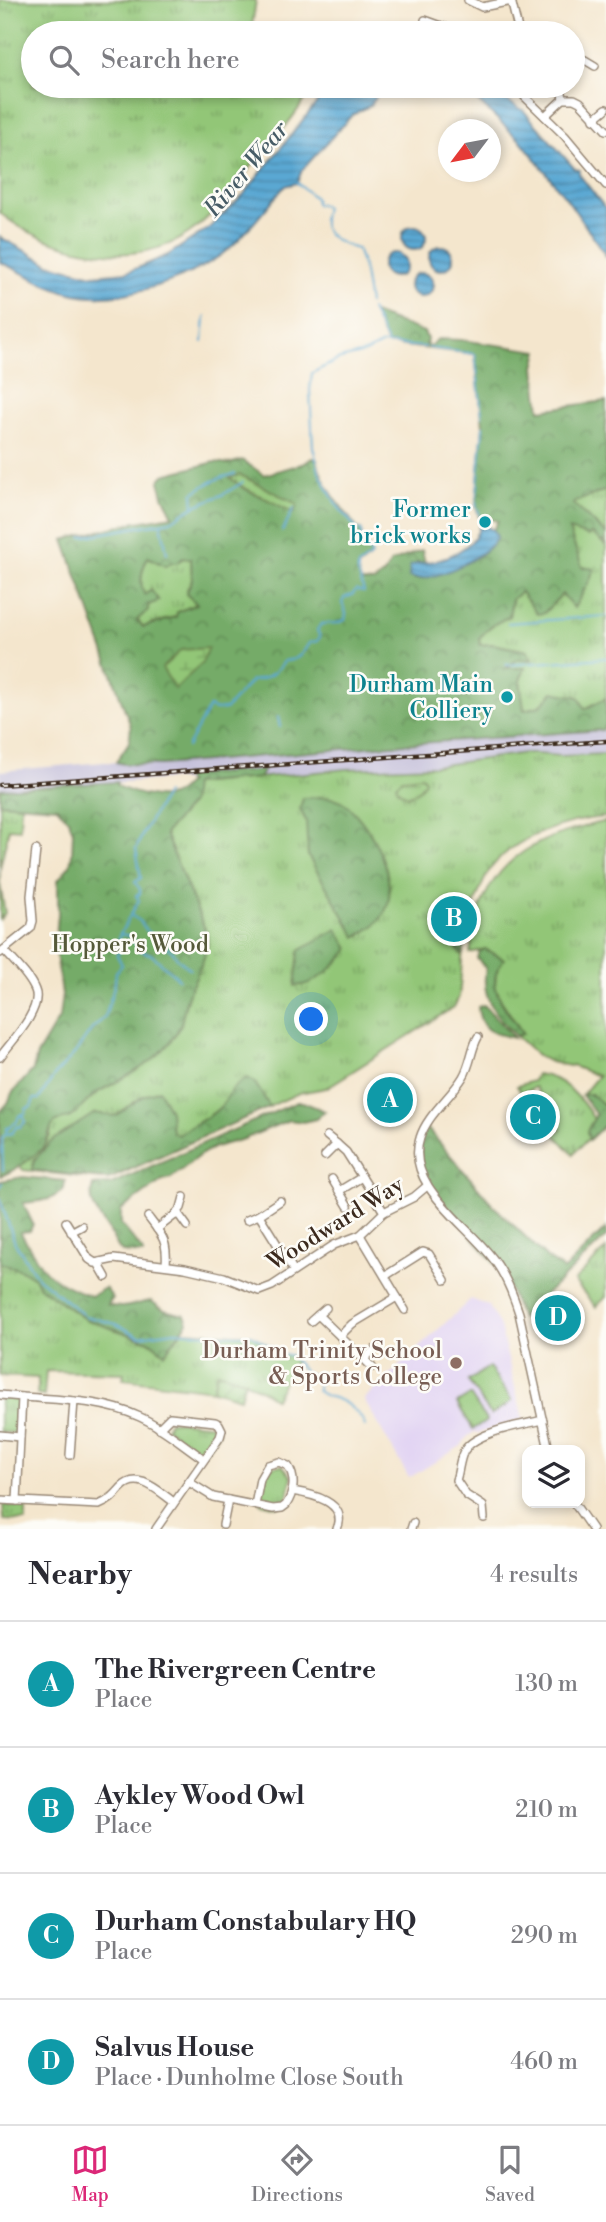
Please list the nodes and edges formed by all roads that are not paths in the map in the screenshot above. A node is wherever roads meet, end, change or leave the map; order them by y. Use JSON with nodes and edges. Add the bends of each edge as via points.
{"nodes":[{"id":1,"x":468,"y":0,"type":"edge"},
{"id":2,"x":512,"y":1,"type":"edge"},
{"id":3,"x":516,"y":21,"type":"edge"},
{"id":4,"x":585,"y":60,"type":"edge"},
{"id":5,"x":596,"y":66,"type":"dead end"},
{"id":6,"x":526,"y":98,"type":"edge"},
{"id":7,"x":563,"y":99,"type":"joint"},
{"id":8,"x":606,"y":109,"type":"edge"},
{"id":9,"x":545,"y":116,"type":"junction"},
{"id":10,"x":594,"y":119,"type":"junction"},
{"id":11,"x":606,"y":130,"type":"edge"},
{"id":12,"x":606,"y":185,"type":"edge"},
{"id":13,"x":36,"y":850,"type":"dead end"},
{"id":14,"x":2,"y":952,"type":"edge"},
{"id":15,"x":478,"y":1037,"type":"dead end"},
{"id":16,"x":0,"y":1057,"type":"edge"},
{"id":17,"x":327,"y":1136,"type":"dead end"},
{"id":18,"x":337,"y":1144,"type":"junction"},
{"id":19,"x":325,"y":1156,"type":"dead end"},
{"id":20,"x":362,"y":1177,"type":"junction"},
{"id":21,"x":332,"y":1179,"type":"dead end"},
{"id":22,"x":427,"y":1186,"type":"junction"},
{"id":23,"x":339,"y":1191,"type":"junction"},
{"id":24,"x":184,"y":1197,"type":"dead end"},
{"id":25,"x":280,"y":1201,"type":"dead end"},
{"id":26,"x":348,"y":1206,"type":"dead end"},
{"id":27,"x":384,"y":1212,"type":"junction"},
{"id":28,"x":259,"y":1215,"type":"junction"},
{"id":29,"x":175,"y":1216,"type":"junction"},
{"id":30,"x":148,"y":1217,"type":"dead end"},
{"id":31,"x":247,"y":1220,"type":"dead end"},
{"id":32,"x":66,"y":1223,"type":"dead end"},
{"id":33,"x":82,"y":1226,"type":"dead end"},
{"id":34,"x":187,"y":1226,"type":"dead end"},
{"id":35,"x":157,"y":1229,"type":"junction"},
{"id":36,"x":71,"y":1232,"type":"junction"},
{"id":37,"x":360,"y":1235,"type":"junction"},
{"id":38,"x":98,"y":1263,"type":"junction"},
{"id":39,"x":166,"y":1265,"type":"junction"},
{"id":40,"x":449,"y":1265,"type":"dead end"},
{"id":41,"x":294,"y":1271,"type":"junction"},
{"id":42,"x":439,"y":1271,"type":"junction"},
{"id":43,"x":385,"y":1276,"type":"junction"},
{"id":44,"x":106,"y":1277,"type":"dead end"},
{"id":45,"x":445,"y":1280,"type":"dead end"},
{"id":46,"x":397,"y":1297,"type":"junction"},
{"id":47,"x":326,"y":1308,"type":"dead end"},
{"id":48,"x":405,"y":1310,"type":"dead end"},
{"id":49,"x":318,"y":1315,"type":"junction"},
{"id":50,"x":311,"y":1321,"type":"dead end"},
{"id":51,"x":340,"y":1336,"type":"junction"},
{"id":52,"x":374,"y":1350,"type":"dead end"},
{"id":53,"x":364,"y":1359,"type":"junction"},
{"id":54,"x":373,"y":1367,"type":"dead end"},
{"id":55,"x":0,"y":1395,"type":"edge"},
{"id":56,"x":22,"y":1397,"type":"junction"},
{"id":57,"x":74,"y":1401,"type":"junction"},
{"id":58,"x":543,"y":1420,"type":"junction"},
{"id":59,"x":159,"y":1428,"type":"junction"},
{"id":60,"x":0,"y":1435,"type":"edge"},
{"id":61,"x":20,"y":1437,"type":"junction"},
{"id":62,"x":548,"y":1445,"type":"edge"},
{"id":63,"x":70,"y":1455,"type":"dead end"},
{"id":64,"x":204,"y":1459,"type":"junction"},
{"id":65,"x":188,"y":1482,"type":"junction"},
{"id":66,"x":292,"y":1491,"type":"junction"},
{"id":67,"x":0,"y":1500,"type":"edge"},
{"id":68,"x":17,"y":1500,"type":"junction"},
{"id":69,"x":228,"y":1500,"type":"junction"},
{"id":70,"x":174,"y":1502,"type":"junction"},
{"id":71,"x":256,"y":1505,"type":"junction"},
{"id":72,"x":577,"y":1508,"type":"edge"},
{"id":73,"x":486,"y":1511,"type":"dead end"},
{"id":74,"x":223,"y":1525,"type":"dead end"},
{"id":75,"x":156,"y":1529,"type":"edge"},
{"id":76,"x":337,"y":1529,"type":"edge"},
{"id":77,"x":592,"y":1529,"type":"edge"}],
"edges":[{"from":1,"to":2,"type":"street","via":[[482,7]]},
{"from":2,"to":3,"type":"street"},
{"from":4,"to":5,"type":"street"},
{"from":6,"to":9,"type":"street"},
{"from":7,"to":9,"type":"street"},
{"from":7,"to":10,"type":"street","via":[[580,102]]},
{"from":8,"to":10,"type":"street"},
{"from":9,"to":12,"type":"street"},
{"from":10,"to":11,"type":"street"},
{"from":13,"to":14,"type":"street","via":[[33,921],[27,932]]},
{"from":14,"to":16,"type":"street","via":[[30,981],[37,1000]]},
{"from":15,"to":22,"type":"street","via":[[462,1079],[420,1137],[418,1165]]},
{"from":17,"to":18,"type":"street"},
{"from":18,"to":19,"type":"street"},
{"from":18,"to":20,"type":"street"},
{"from":20,"to":23,"type":"street"},
{"from":20,"to":27,"type":"street"},
{"from":21,"to":23,"type":"street"},
{"from":22,"to":27,"type":"street","name":"Woodward Way"},
{"from":22,"to":58,"type":"street","via":[[496,1262],[513,1292]]},
{"from":23,"to":26,"type":"street"},
{"from":24,"to":29,"type":"street"},
{"from":25,"to":28,"type":"street"},
{"from":27,"to":37,"type":"street","name":"Woodward Way"},
{"from":28,"to":31,"type":"street"},
{"from":28,"to":41,"type":"street"},
{"from":29,"to":34,"type":"street"},
{"from":29,"to":35,"type":"street"},
{"from":30,"to":35,"type":"street"},
{"from":32,"to":36,"type":"street"},
{"from":33,"to":36,"type":"street"},
{"from":35,"to":39,"type":"street","via":[[164,1238]]},
{"from":36,"to":38,"type":"street","via":[[89,1259]]},
{"from":37,"to":41,"type":"street","name":"Woodward Way","via":[[334,1245]]},
{"from":37,"to":43,"type":"street"},
{"from":38,"to":39,"type":"street","name":"Woodward Way","via":[[114,1259]]},
{"from":38,"to":44,"type":"street"},
{"from":39,"to":41,"type":"street","name":"Woodward Way","via":[[224,1277],[259,1291]]},
{"from":40,"to":42,"type":"street"},
{"from":42,"to":43,"type":"street","via":[[423,1252]]},
{"from":42,"to":45,"type":"street"},
{"from":43,"to":46,"type":"street"},
{"from":46,"to":48,"type":"street"},
{"from":46,"to":51,"type":"street"},
{"from":47,"to":49,"type":"street"},
{"from":49,"to":50,"type":"street"},
{"from":49,"to":51,"type":"street"},
{"from":51,"to":53,"type":"street"},
{"from":52,"to":53,"type":"street"},
{"from":53,"to":54,"type":"street"},
{"from":55,"to":56,"type":"street"},
{"from":56,"to":57,"type":"street"},
{"from":56,"to":61,"type":"street"},
{"from":57,"to":59,"type":"street","via":[[128,1412]]},
{"from":57,"to":63,"type":"street"},
{"from":58,"to":62,"type":"street"},
{"from":58,"to":73,"type":"street","via":[[475,1440],[463,1453],[453,1481]]},
{"from":59,"to":64,"type":"street"},
{"from":59,"to":64,"type":"street","via":[[170,1417],[219,1424],[222,1433]]},
{"from":60,"to":61,"type":"street"},
{"from":61,"to":68,"type":"street"},
{"from":64,"to":65,"type":"street"},
{"from":65,"to":69,"type":"street"},
{"from":65,"to":70,"type":"street"},
{"from":66,"to":71,"type":"street","via":[[282,1508]]},
{"from":66,"to":71,"type":"street","via":[[291,1470],[284,1463],[273,1463],[264,1470]]},
{"from":66,"to":76,"type":"street","via":[[314,1495],[336,1508],[340,1515]]},
{"from":67,"to":68,"type":"street"},
{"from":68,"to":70,"type":"street","via":[[99,1505],[137,1479]]},
{"from":69,"to":71,"type":"street"},
{"from":69,"to":74,"type":"street"},
{"from":70,"to":75,"type":"street"},
{"from":72,"to":77,"type":"street"}]}
